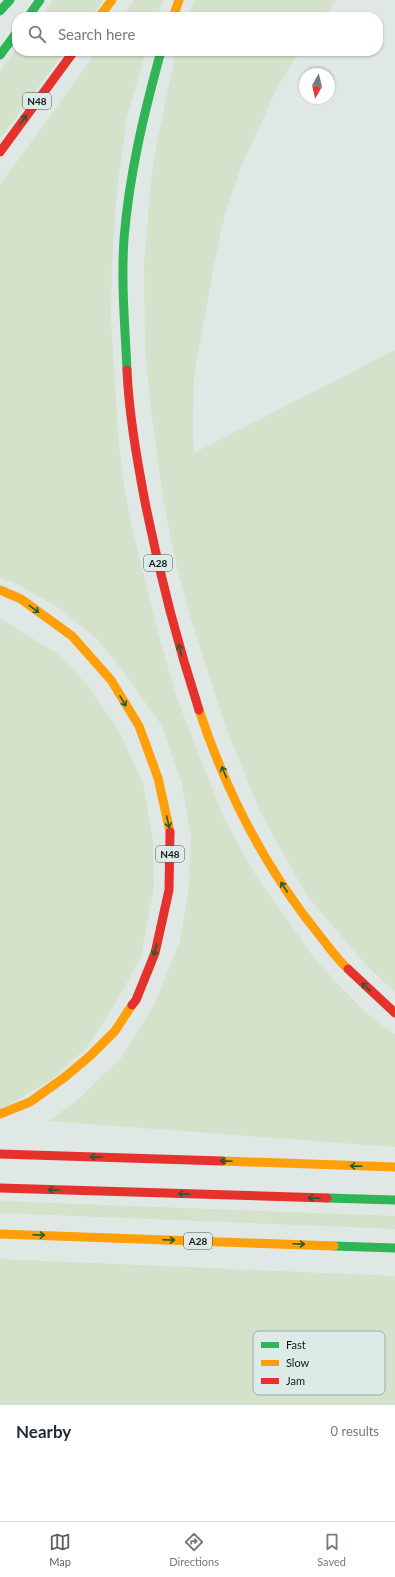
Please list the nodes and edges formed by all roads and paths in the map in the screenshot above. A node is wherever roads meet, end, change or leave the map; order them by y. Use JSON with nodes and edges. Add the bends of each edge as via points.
{"nodes":[{"id":1,"x":10,"y":0,"type":"edge"},
{"id":2,"x":40,"y":0,"type":"edge"},
{"id":3,"x":112,"y":0,"type":"edge"},
{"id":4,"x":179,"y":0,"type":"edge"},
{"id":5,"x":0,"y":11,"type":"edge"},
{"id":6,"x":32,"y":12,"type":"edge"},
{"id":7,"x":104,"y":12,"type":"edge"},
{"id":8,"x":174,"y":12,"type":"edge"},
{"id":9,"x":12,"y":39,"type":"edge"},
{"id":10,"x":0,"y":55,"type":"edge"},
{"id":11,"x":70,"y":56,"type":"edge"},
{"id":12,"x":160,"y":56,"type":"edge"},
{"id":13,"x":0,"y":152,"type":"edge"},
{"id":14,"x":0,"y":590,"type":"edge"},
{"id":15,"x":395,"y":1013,"type":"edge"},
{"id":16,"x":0,"y":1114,"type":"edge"},
{"id":17,"x":0,"y":1154,"type":"edge"},
{"id":18,"x":395,"y":1167,"type":"edge"},
{"id":19,"x":0,"y":1188,"type":"edge"},
{"id":20,"x":395,"y":1200,"type":"edge"},
{"id":21,"x":0,"y":1234,"type":"edge"},
{"id":22,"x":395,"y":1248,"type":"edge"}],
"edges":[{"from":1,"to":5,"type":"highway"},
{"from":2,"to":6,"type":"highway"},
{"from":3,"to":7,"type":"highway"},
{"from":4,"to":8,"type":"highway"},
{"from":9,"to":10,"type":"highway"},
{"from":13,"to":11,"type":"highway","number":"N48","one_way":true},
{"from":15,"to":12,"type":"highway","number":"A28","one_way":true,"via":[[344,966],[285,889],[239,808],[184,666],[160,573],[139,470],[128,393],[124,294],[124,242],[128,199],[143,116]]},
{"from":14,"to":16,"type":"highway","number":"N48","one_way":true,"via":[[21,599],[72,636],[111,680],[139,726],[158,778],[170,830],[169,890],[155,953],[136,1000],[115,1031],[65,1077],[30,1102]]},
{"from":18,"to":17,"type":"highway","one_way":true},
{"from":20,"to":19,"type":"highway","one_way":true},
{"from":21,"to":22,"type":"highway","number":"A28","one_way":true}]}
